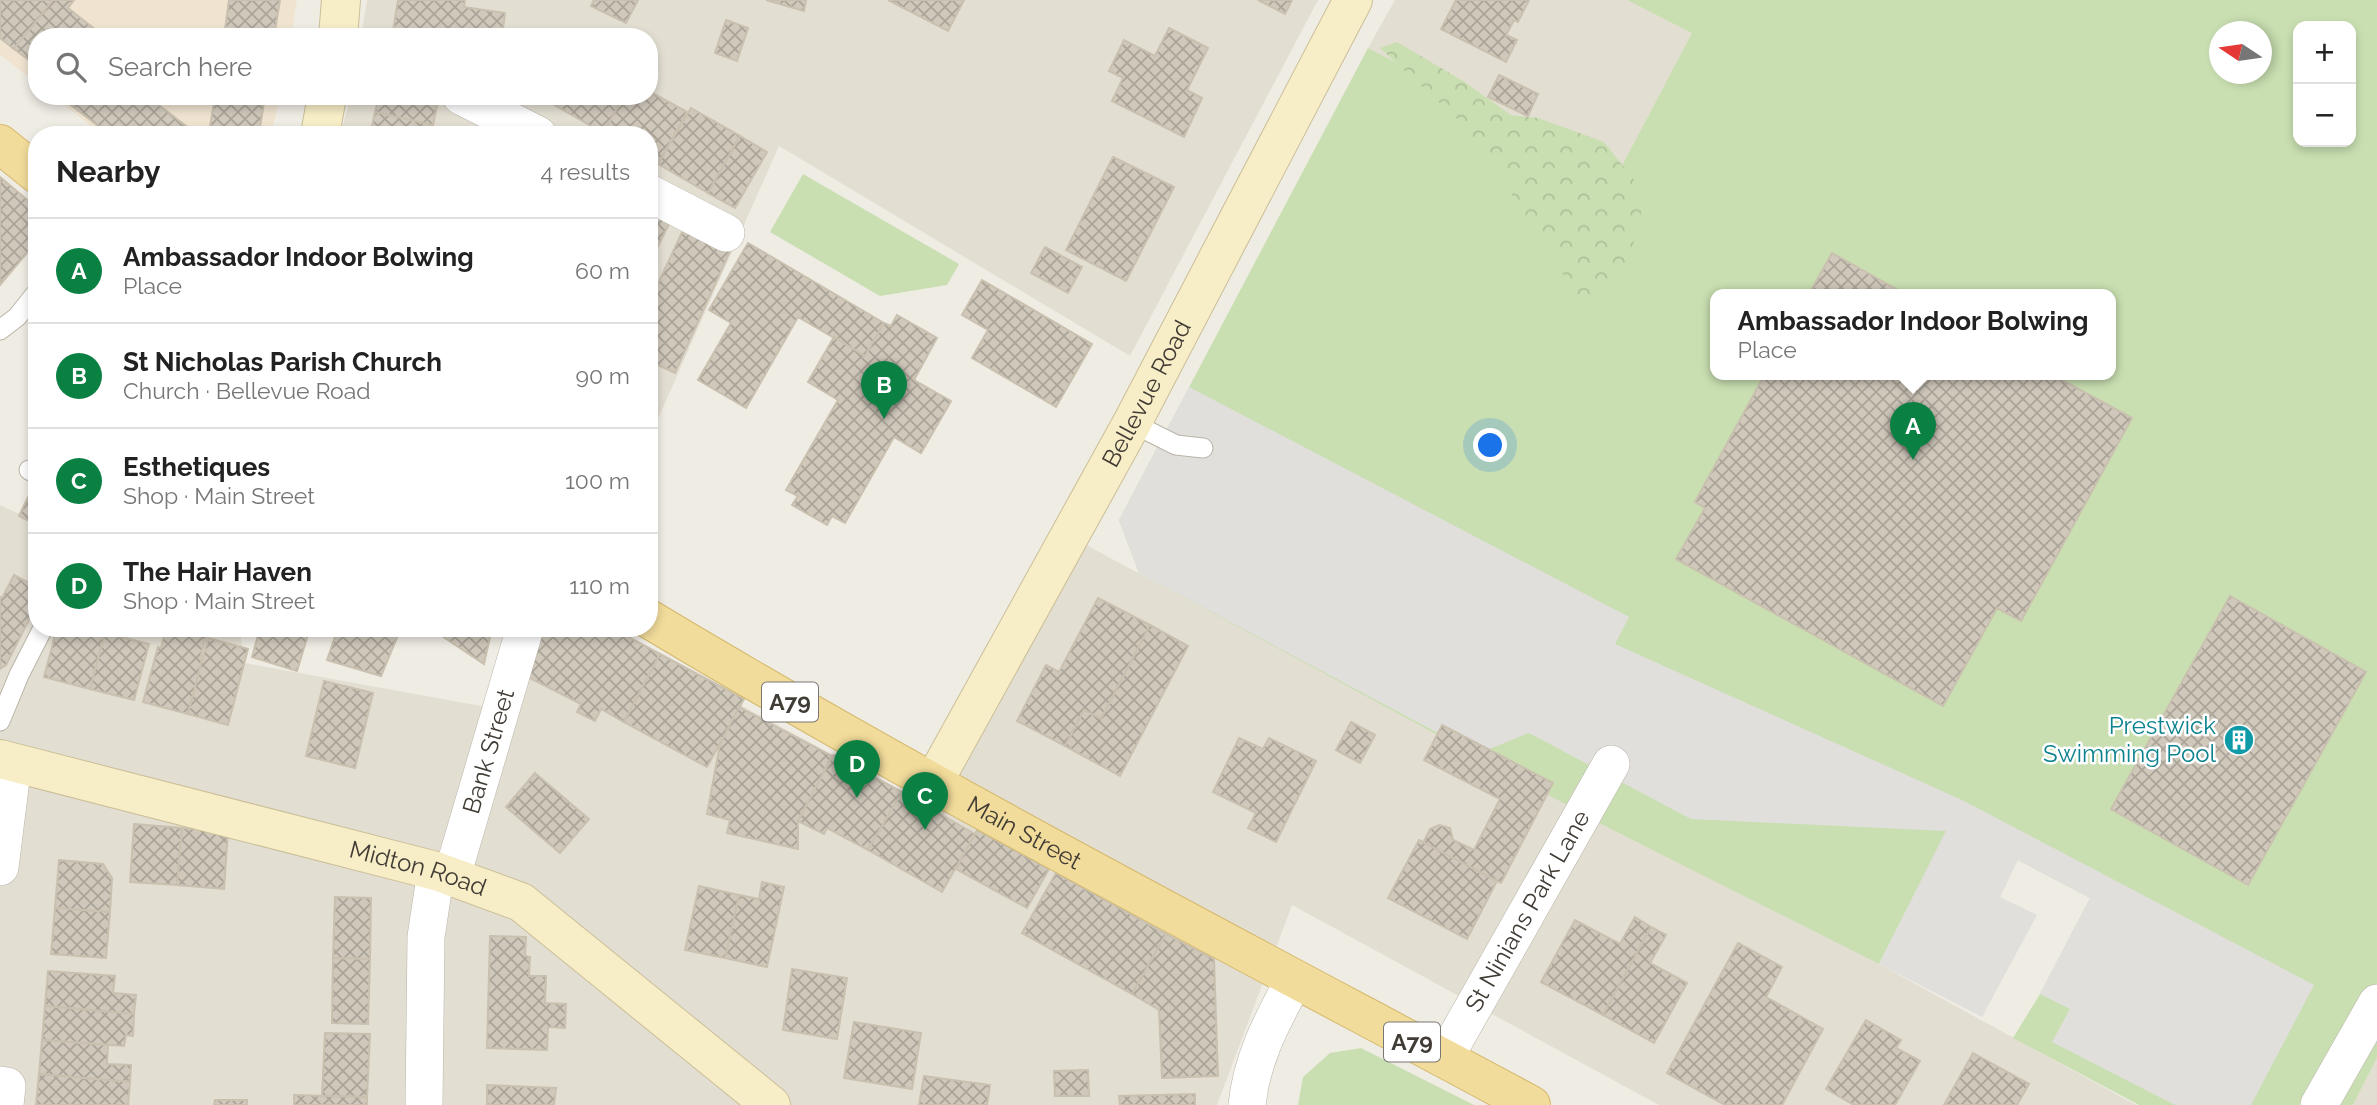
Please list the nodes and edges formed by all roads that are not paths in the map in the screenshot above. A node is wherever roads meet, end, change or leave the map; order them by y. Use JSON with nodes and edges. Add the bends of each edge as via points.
{"nodes":[{"id":1,"x":341,"y":0,"type":"edge"},
{"id":2,"x":1353,"y":0,"type":"edge"},
{"id":3,"x":339,"y":28,"type":"edge"},
{"id":4,"x":325,"y":105,"type":"edge"},
{"id":5,"x":479,"y":105,"type":"edge"},
{"id":6,"x":322,"y":126,"type":"edge"},
{"id":7,"x":520,"y":126,"type":"edge"},
{"id":8,"x":0,"y":144,"type":"edge"},
{"id":9,"x":28,"y":167,"type":"edge"},
{"id":10,"x":658,"y":198,"type":"edge"},
{"id":11,"x":726,"y":233,"type":"dead end"},
{"id":12,"x":28,"y":304,"type":"edge"},
{"id":13,"x":0,"y":330,"type":"edge"},
{"id":14,"x":1132,"y":423,"type":"junction"},
{"id":15,"x":1203,"y":448,"type":"dead end"},
{"id":16,"x":658,"y":624,"type":"edge"},
{"id":17,"x":38,"y":637,"type":"edge"},
{"id":18,"x":522,"y":637,"type":"edge"},
{"id":19,"x":0,"y":721,"type":"edge"},
{"id":20,"x":6,"y":761,"type":"edge"},
{"id":21,"x":1611,"y":764,"type":"dead end"},
{"id":22,"x":933,"y":783,"type":"junction"},
{"id":23,"x":0,"y":867,"type":"edge"},
{"id":24,"x":444,"y":874,"type":"junction"},
{"id":25,"x":1294,"y":980,"type":"junction"},
{"id":26,"x":2377,"y":1003,"type":"edge"},
{"id":27,"x":1444,"y":1059,"type":"junction"},
{"id":28,"x":0,"y":1085,"type":"edge"},
{"id":29,"x":5,"y":1105,"type":"edge"},
{"id":30,"x":424,"y":1105,"type":"edge"},
{"id":31,"x":771,"y":1105,"type":"edge"},
{"id":32,"x":1247,"y":1105,"type":"edge"},
{"id":33,"x":1531,"y":1105,"type":"edge"},
{"id":34,"x":2319,"y":1105,"type":"edge"}],
"edges":[{"from":1,"to":3,"type":"street"},
{"from":2,"to":14,"type":"street","name":"Bellevue Road"},
{"from":4,"to":6,"type":"street"},
{"from":5,"to":7,"type":"street"},
{"from":8,"to":9,"type":"main road"},
{"from":10,"to":11,"type":"street"},
{"from":12,"to":13,"type":"lane"},
{"from":14,"to":15,"type":"lane","via":[[1176,445]]},
{"from":14,"to":22,"type":"street","name":"Bellevue Road"},
{"from":16,"to":22,"type":"main road","name":"Main Street","number":"A79"},
{"from":17,"to":19,"type":"lane"},
{"from":18,"to":24,"type":"street","name":"Bank Street"},
{"from":20,"to":23,"type":"street"},
{"from":20,"to":24,"type":"street","name":"Midton Road"},
{"from":21,"to":27,"type":"street","name":"St Ninians Park Lane"},
{"from":22,"to":25,"type":"main road","name":"Main Street","number":"A79"},
{"from":24,"to":30,"type":"street","name":"Bank Street","via":[[426,937]]},
{"from":24,"to":31,"type":"street","name":"Midton Road","via":[[521,902]]},
{"from":25,"to":27,"type":"main road","number":"A79"},
{"from":25,"to":32,"type":"street","via":[[1261,1041]]},
{"from":26,"to":34,"type":"street"},
{"from":27,"to":33,"type":"main road","number":"A79"},
{"from":28,"to":29,"type":"street","via":[[7,1086]]}]}
